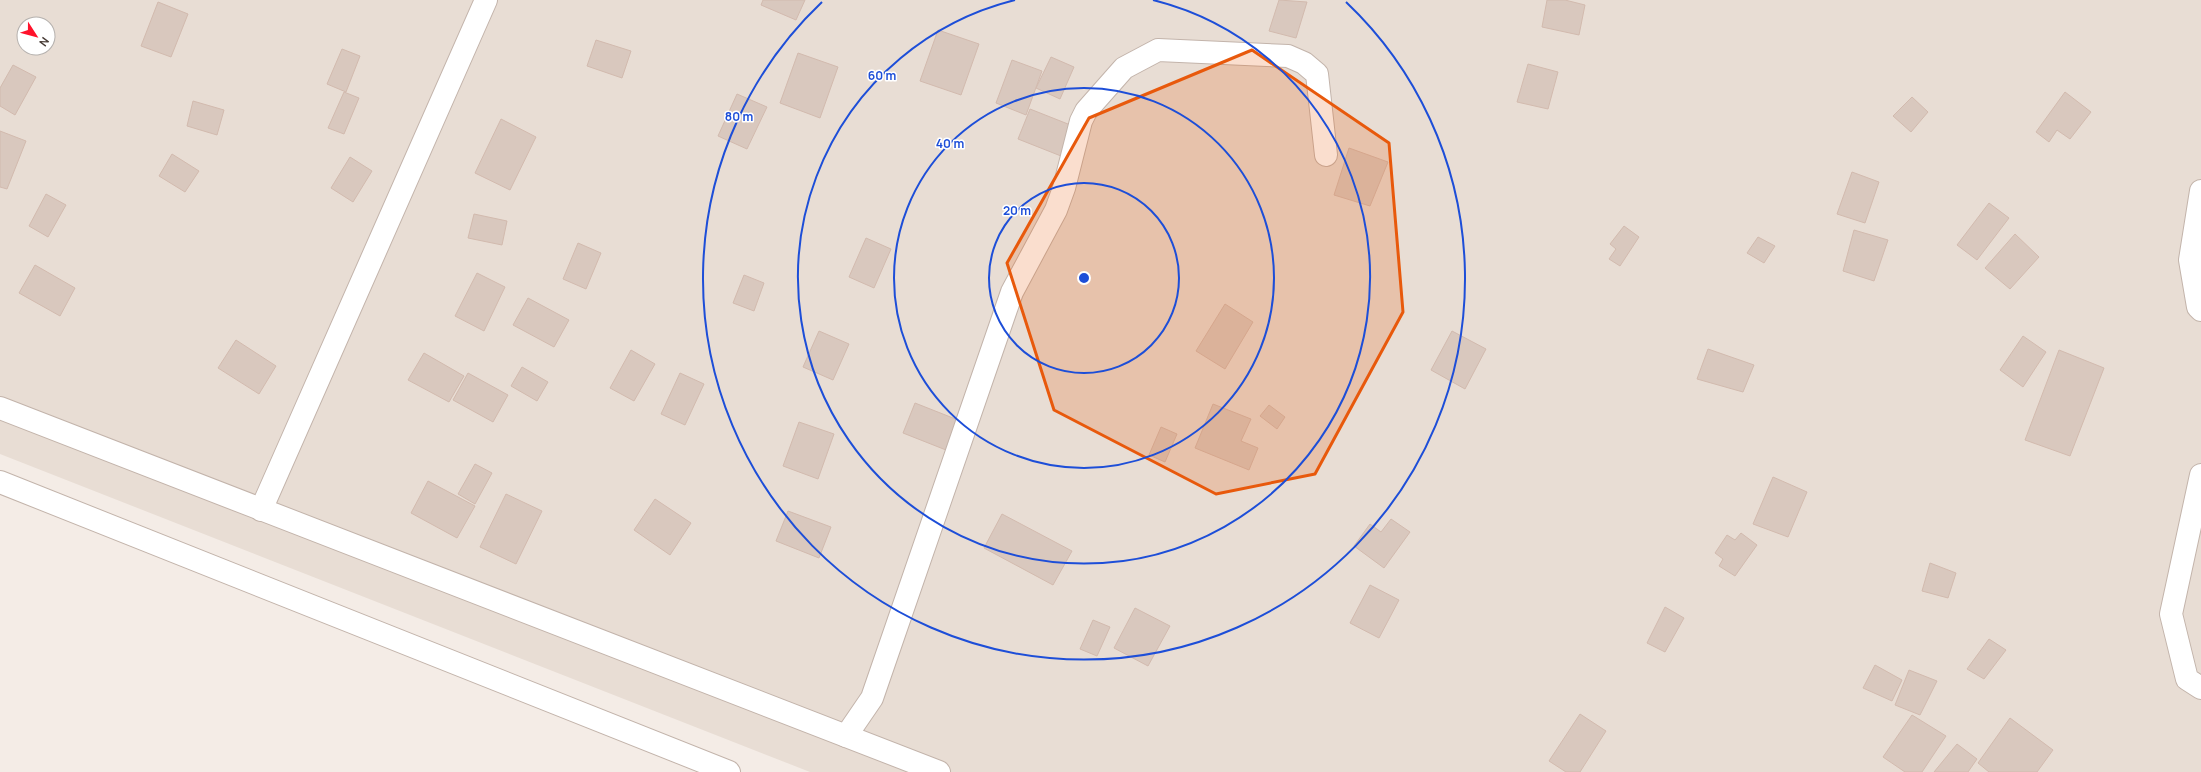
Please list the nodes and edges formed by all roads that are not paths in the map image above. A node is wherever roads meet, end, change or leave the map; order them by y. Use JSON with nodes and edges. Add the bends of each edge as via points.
{"nodes":[{"id":1,"x":486,"y":0,"type":"edge"},
{"id":2,"x":1326,"y":155,"type":"dead end"},
{"id":3,"x":2201,"y":191,"type":"edge"},
{"id":4,"x":2201,"y":310,"type":"edge"},
{"id":5,"x":0,"y":408,"type":"edge"},
{"id":6,"x":2201,"y":475,"type":"edge"},
{"id":7,"x":0,"y":482,"type":"edge"},
{"id":8,"x":261,"y":510,"type":"junction"},
{"id":9,"x":2201,"y":688,"type":"edge"},
{"id":10,"x":846,"y":736,"type":"junction"},
{"id":11,"x":729,"y":772,"type":"edge"},
{"id":12,"x":939,"y":772,"type":"edge"}],
"edges":[{"from":1,"to":8,"type":"street"},
{"from":2,"to":10,"type":"street","via":[[1317,74],[1304,63],[1288,56],[1158,50],[1124,68],[1086,111],[1056,210],[1012,292],[872,698]]},
{"from":3,"to":4,"type":"street","via":[[2190,260],[2198,306]]},
{"from":5,"to":8,"type":"street"},
{"from":6,"to":9,"type":"street","via":[[2171,614],[2187,679]]},
{"from":7,"to":11,"type":"street"},
{"from":8,"to":10,"type":"street"},
{"from":10,"to":12,"type":"street"}]}
